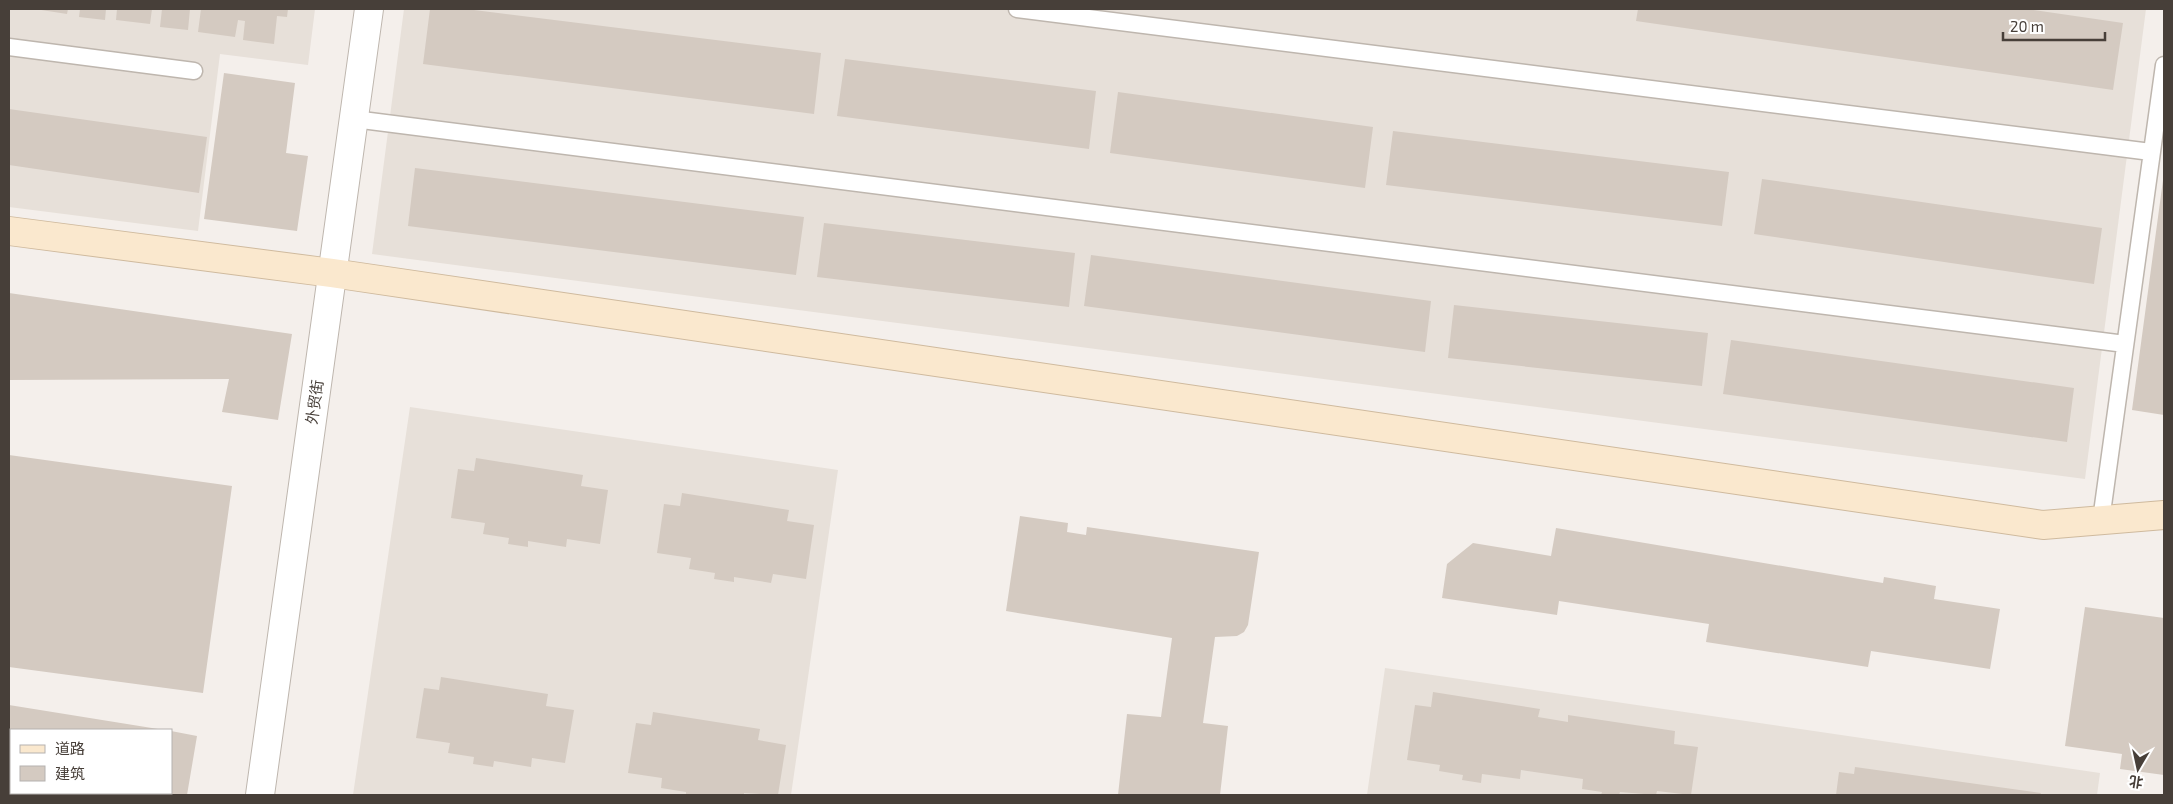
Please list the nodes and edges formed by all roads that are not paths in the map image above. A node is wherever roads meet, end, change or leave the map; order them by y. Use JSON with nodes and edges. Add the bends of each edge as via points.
{"nodes":[{"id":1,"x":369,"y":9,"type":"edge"},
{"id":2,"x":1017,"y":9,"type":"edge"},
{"id":3,"x":9,"y":47,"type":"edge"},
{"id":4,"x":2164,"y":64,"type":"edge"},
{"id":5,"x":194,"y":71,"type":"dead end"},
{"id":6,"x":354,"y":119,"type":"junction"},
{"id":7,"x":2151,"y":152,"type":"junction"},
{"id":8,"x":9,"y":231,"type":"edge"},
{"id":9,"x":332,"y":273,"type":"junction"},
{"id":10,"x":2125,"y":344,"type":"junction"},
{"id":11,"x":2164,"y":515,"type":"edge"},
{"id":12,"x":2101,"y":520,"type":"junction"},
{"id":13,"x":260,"y":795,"type":"edge"}],
"edges":[{"from":1,"to":6,"type":"street","name":"外贸街"},
{"from":2,"to":7,"type":"lane"},
{"from":3,"to":5,"type":"lane"},
{"from":4,"to":7,"type":"lane"},
{"from":6,"to":9,"type":"street","name":"外贸街"},
{"from":6,"to":10,"type":"lane"},
{"from":7,"to":10,"type":"lane"},
{"from":8,"to":9,"type":"street"},
{"from":9,"to":12,"type":"street","via":[[2043,525]]},
{"from":9,"to":13,"type":"street","name":"外贸街"},
{"from":10,"to":12,"type":"lane"},
{"from":11,"to":12,"type":"street"}]}
